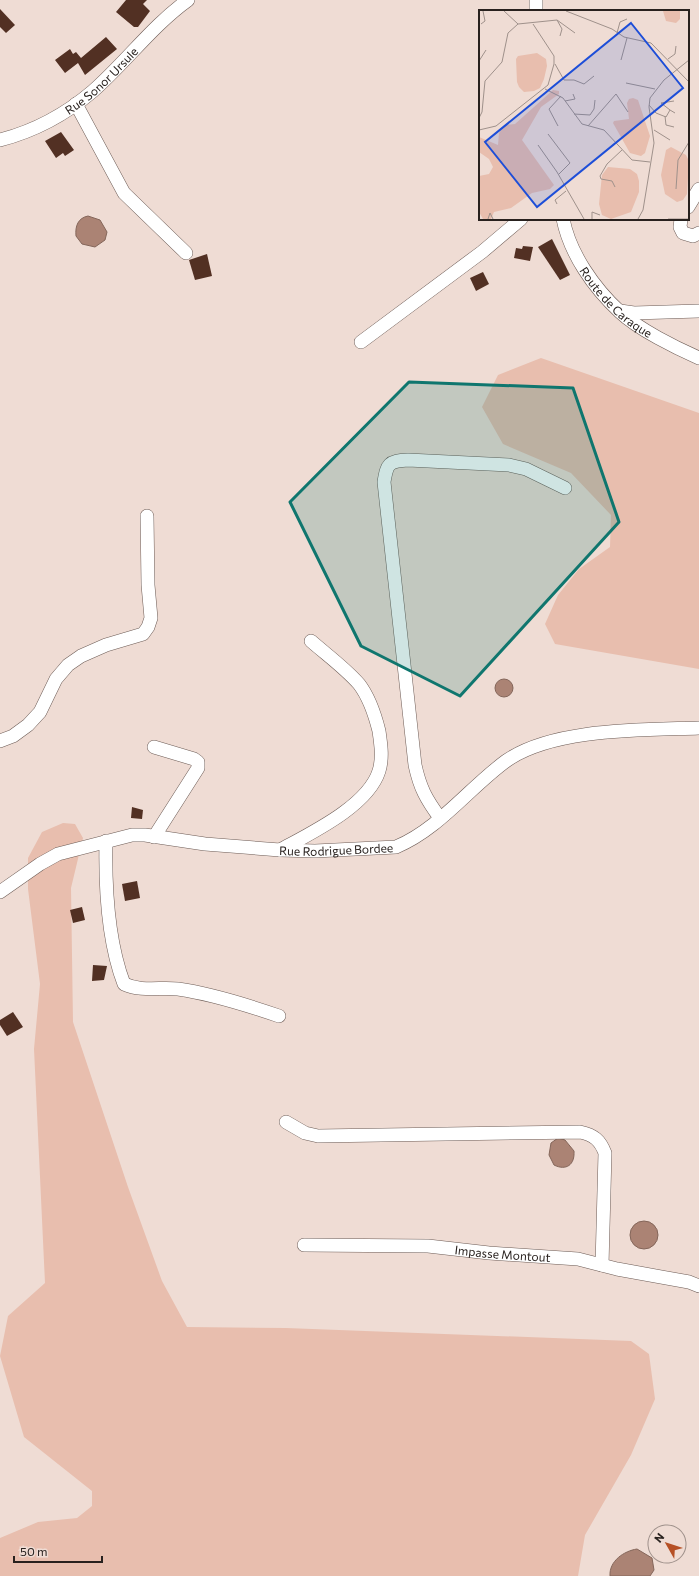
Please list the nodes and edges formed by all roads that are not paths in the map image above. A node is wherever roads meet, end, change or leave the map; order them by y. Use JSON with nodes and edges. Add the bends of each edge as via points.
{"nodes":[{"id":1,"x":188,"y":0,"type":"edge"},
{"id":2,"x":76,"y":104,"type":"junction"},
{"id":3,"x":0,"y":140,"type":"edge"},
{"id":4,"x":699,"y":189,"type":"edge"},
{"id":5,"x":689,"y":205,"type":"edge"},
{"id":6,"x":520,"y":220,"type":"edge"},
{"id":7,"x":563,"y":220,"type":"edge"},
{"id":8,"x":681,"y":220,"type":"edge"},
{"id":9,"x":699,"y":233,"type":"edge"},
{"id":10,"x":186,"y":253,"type":"dead end"},
{"id":11,"x":699,"y":311,"type":"edge"},
{"id":12,"x":620,"y":312,"type":"junction"},
{"id":13,"x":360,"y":342,"type":"dead end"},
{"id":14,"x":699,"y":358,"type":"edge"},
{"id":15,"x":565,"y":488,"type":"dead end"},
{"id":16,"x":147,"y":516,"type":"dead end"},
{"id":17,"x":311,"y":641,"type":"dead end"},
{"id":18,"x":699,"y":728,"type":"edge"},
{"id":19,"x":0,"y":741,"type":"edge"},
{"id":20,"x":154,"y":747,"type":"dead end"},
{"id":21,"x":440,"y":818,"type":"junction"},
{"id":22,"x":154,"y":837,"type":"junction"},
{"id":23,"x":106,"y":841,"type":"junction"},
{"id":24,"x":280,"y":850,"type":"junction"},
{"id":25,"x":0,"y":892,"type":"edge"},
{"id":26,"x":279,"y":1016,"type":"dead end"},
{"id":27,"x":286,"y":1122,"type":"dead end"},
{"id":28,"x":304,"y":1245,"type":"dead end"},
{"id":29,"x":602,"y":1265,"type":"junction"},
{"id":30,"x":699,"y":1286,"type":"edge"}],
"edges":[{"from":1,"to":2,"type":"street","name":"Rue Sonor Ursule"},
{"from":2,"to":3,"type":"street","name":"Rue Sonor Ursule","via":[[37,128]]},
{"from":2,"to":10,"type":"street","via":[[124,192]]},
{"from":4,"to":5,"type":"street"},
{"from":6,"to":13,"type":"street","via":[[482,252]]},
{"from":7,"to":12,"type":"street","name":"Route de Caraque","via":[[571,244],[584,269]]},
{"from":8,"to":9,"type":"street","via":[[683,233],[689,236]]},
{"from":11,"to":12,"type":"street"},
{"from":12,"to":14,"type":"street","name":"Route de Caraque","via":[[636,324]]},
{"from":15,"to":21,"type":"street","via":[[526,469],[509,465],[398,460],[386,468],[384,482],[415,765],[420,788]]},
{"from":16,"to":19,"type":"street","via":[[151,618],[148,627],[143,634],[106,644],[68,665],[56,679],[40,712],[13,736]]},
{"from":17,"to":24,"type":"street","via":[[365,693],[376,720],[382,753],[378,771],[365,793],[327,825]]},
{"from":18,"to":21,"type":"street","name":"Rue Rodrigue Bordee","via":[[624,731],[554,740],[536,745],[507,760]]},
{"from":20,"to":22,"type":"street","via":[[194,759],[198,762],[198,768]]},
{"from":21,"to":24,"type":"street","name":"Rue Rodrigue Bordee","via":[[408,842],[396,847]]},
{"from":22,"to":23,"type":"street","name":"Rue Rodrigue Bordee","via":[[132,836]]},
{"from":22,"to":24,"type":"street","name":"Rue Rodrigue Bordee","via":[[212,845]]},
{"from":23,"to":25,"type":"street","name":"Rue Rodrigue Bordee","via":[[58,854]]},
{"from":23,"to":26,"type":"street","via":[[106,870],[114,948],[124,984],[142,989],[177,989],[244,1004]]},
{"from":27,"to":29,"type":"street","via":[[305,1133],[318,1136],[588,1133],[602,1144],[605,1153]]},
{"from":28,"to":29,"type":"street","name":"Impasse Montout","via":[[428,1246],[578,1259]]},
{"from":29,"to":30,"type":"street","name":"Impasse Montout"}]}
